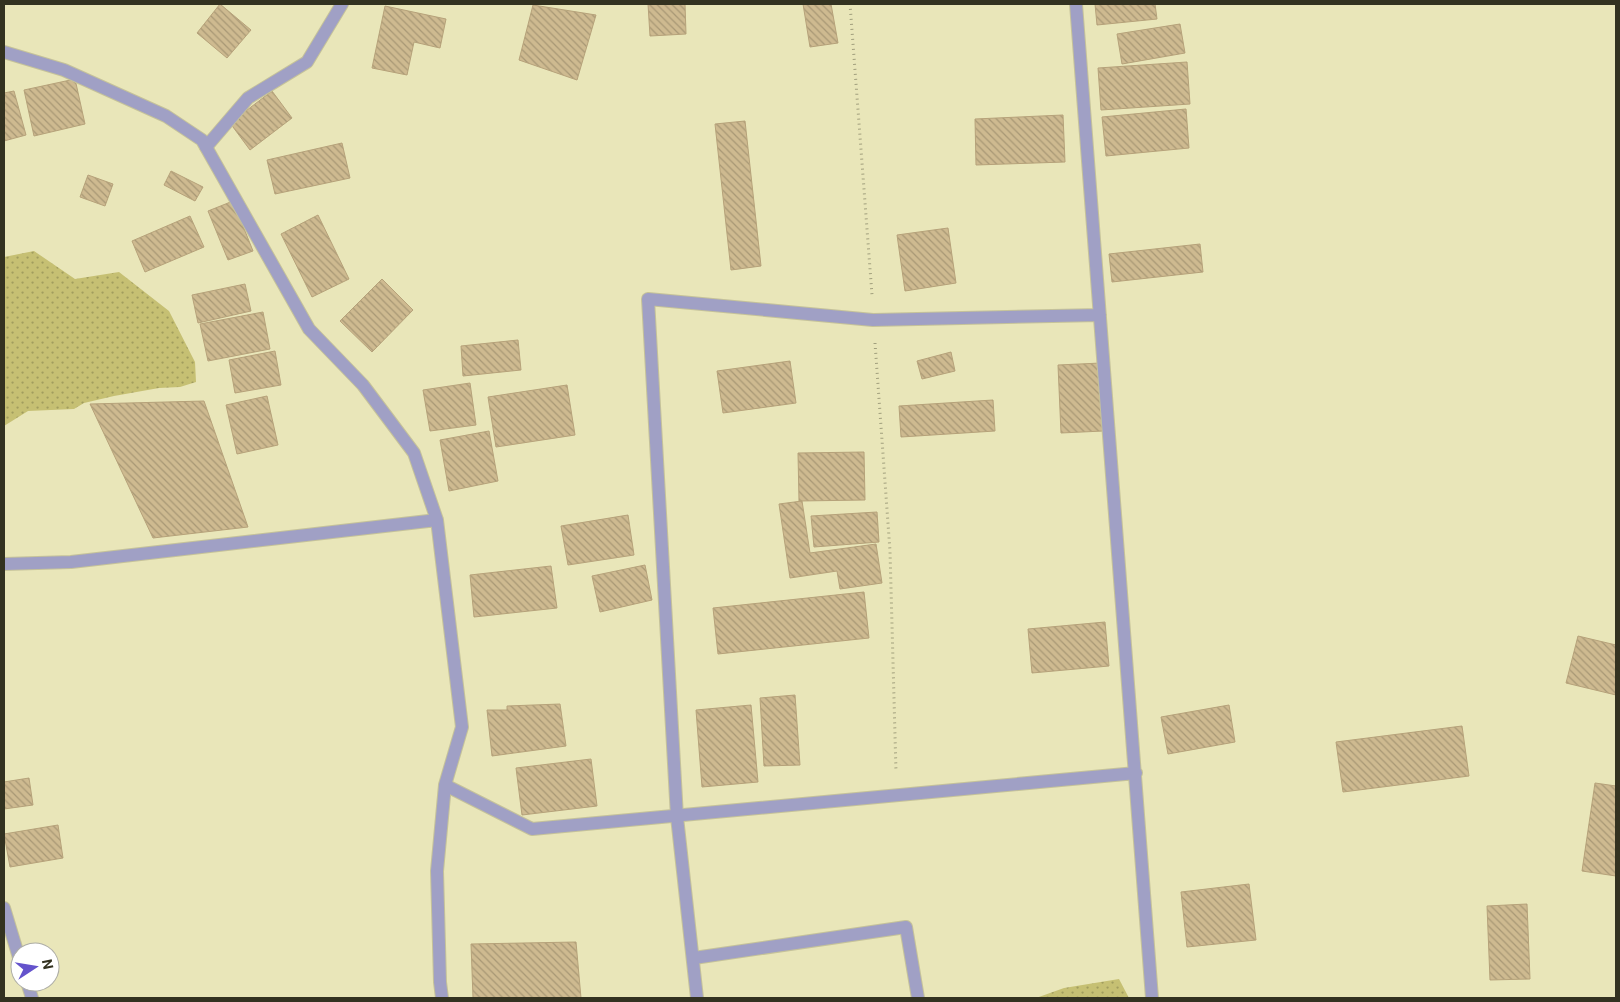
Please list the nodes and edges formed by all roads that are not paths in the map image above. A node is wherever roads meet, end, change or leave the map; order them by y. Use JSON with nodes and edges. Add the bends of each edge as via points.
{"nodes":[{"id":1,"x":342,"y":4,"type":"edge"},
{"id":2,"x":1076,"y":4,"type":"edge"},
{"id":3,"x":4,"y":52,"type":"edge"},
{"id":4,"x":206,"y":147,"type":"junction"},
{"id":5,"x":1100,"y":315,"type":"junction"},
{"id":6,"x":437,"y":520,"type":"junction"},
{"id":7,"x":4,"y":564,"type":"edge"},
{"id":8,"x":1136,"y":774,"type":"junction"},
{"id":9,"x":445,"y":785,"type":"junction"},
{"id":10,"x":677,"y":817,"type":"junction"},
{"id":11,"x":4,"y":908,"type":"edge"},
{"id":12,"x":14,"y":942,"type":"edge"},
{"id":13,"x":694,"y":958,"type":"junction"},
{"id":14,"x":442,"y":998,"type":"edge"},
{"id":15,"x":697,"y":998,"type":"edge"},
{"id":16,"x":918,"y":998,"type":"edge"},
{"id":17,"x":1152,"y":998,"type":"edge"}],
"edges":[{"from":1,"to":4,"type":"street","via":[[307,62],[248,98]]},
{"from":2,"to":5,"type":"street"},
{"from":3,"to":4,"type":"street","via":[[64,70],[166,116],[202,140]]},
{"from":4,"to":6,"type":"street","via":[[309,329],[363,386],[414,453]]},
{"from":5,"to":8,"type":"street"},
{"from":5,"to":10,"type":"street","via":[[874,320],[648,299]]},
{"from":6,"to":7,"type":"street","via":[[71,562]]},
{"from":6,"to":9,"type":"street","via":[[462,727]]},
{"from":8,"to":10,"type":"street"},
{"from":8,"to":17,"type":"street"},
{"from":9,"to":10,"type":"street","via":[[532,829]]},
{"from":9,"to":14,"type":"street","via":[[437,871]]},
{"from":10,"to":13,"type":"street"},
{"from":11,"to":12,"type":"street"},
{"from":13,"to":15,"type":"street"},
{"from":13,"to":16,"type":"street","via":[[906,928]]}]}
